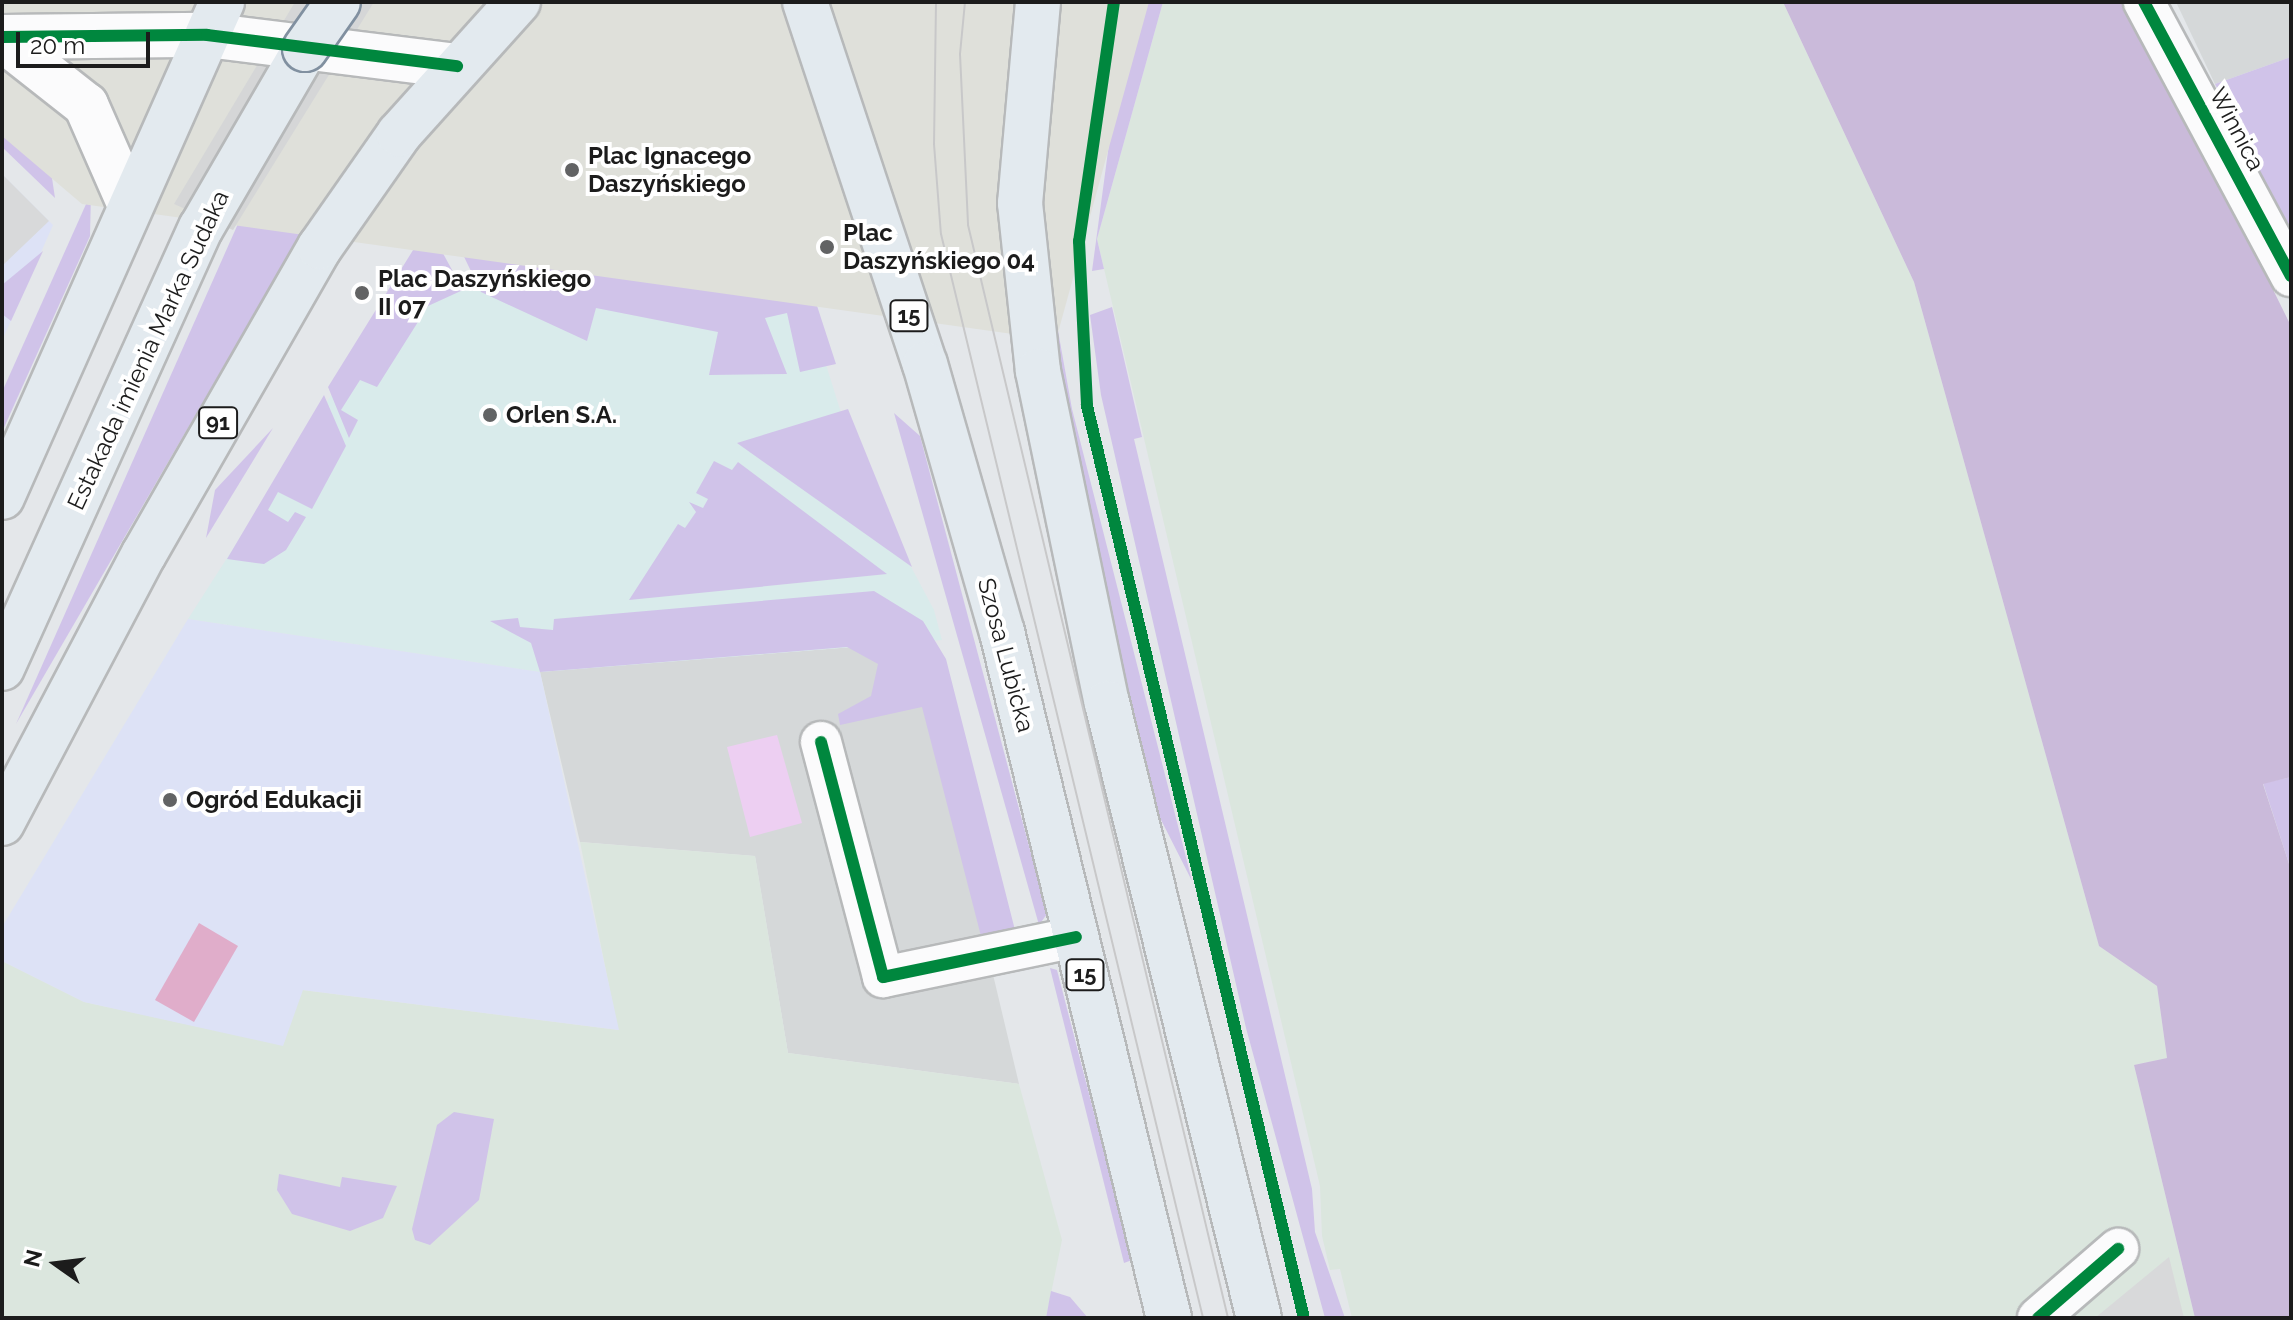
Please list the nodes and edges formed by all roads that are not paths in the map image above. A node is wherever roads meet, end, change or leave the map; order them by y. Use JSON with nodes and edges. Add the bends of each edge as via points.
{"nodes":[{"id":1,"x":338,"y":2,"type":"edge"},
{"id":2,"x":518,"y":2,"type":"edge"},
{"id":3,"x":805,"y":2,"type":"edge"},
{"id":4,"x":1038,"y":2,"type":"edge"},
{"id":5,"x":2144,"y":2,"type":"edge"},
{"id":6,"x":215,"y":18,"type":"edge"},
{"id":7,"x":2,"y":38,"type":"edge"},
{"id":8,"x":457,"y":66,"type":"junction"},
{"id":9,"x":130,"y":205,"type":"junction"},
{"id":10,"x":2291,"y":276,"type":"edge"},
{"id":11,"x":2,"y":497,"type":"edge"},
{"id":12,"x":2,"y":668,"type":"edge"},
{"id":13,"x":821,"y":742,"type":"dead end"},
{"id":14,"x":2,"y":823,"type":"edge"},
{"id":15,"x":1076,"y":937,"type":"junction"},
{"id":16,"x":2118,"y":1249,"type":"dead end"},
{"id":17,"x":1169,"y":1318,"type":"edge"},
{"id":18,"x":1259,"y":1318,"type":"edge"},
{"id":19,"x":2038,"y":1318,"type":"edge"}],
"edges":[{"from":1,"to":12,"type":"main road","name":"Estakada imienia Marka Sudaka","bridge":true,"via":[[201,228]]},
{"from":2,"to":8,"type":"main road","number":"91"},
{"from":3,"to":15,"type":"main road","name":"Szosa Lubicka","number":"15","via":[[929,379],[1002,632]]},
{"from":4,"to":18,"type":"main road","via":[[1020,203],[1038,371],[1107,703]]},
{"from":5,"to":10,"type":"street","name":"Winnica"},
{"from":6,"to":7,"type":"street"},
{"from":6,"to":8,"type":"street"},
{"from":6,"to":9,"type":"main road"},
{"from":7,"to":9,"type":"street","via":[[86,105]]},
{"from":8,"to":14,"type":"main road","number":"91","via":[[399,134],[313,259],[144,554]]},
{"from":9,"to":11,"type":"main road"},
{"from":13,"to":15,"type":"street","via":[[883,977]]},
{"from":15,"to":17,"type":"main road","name":"Szosa Lubicka","number":"15"},
{"from":16,"to":19,"type":"street"}]}
